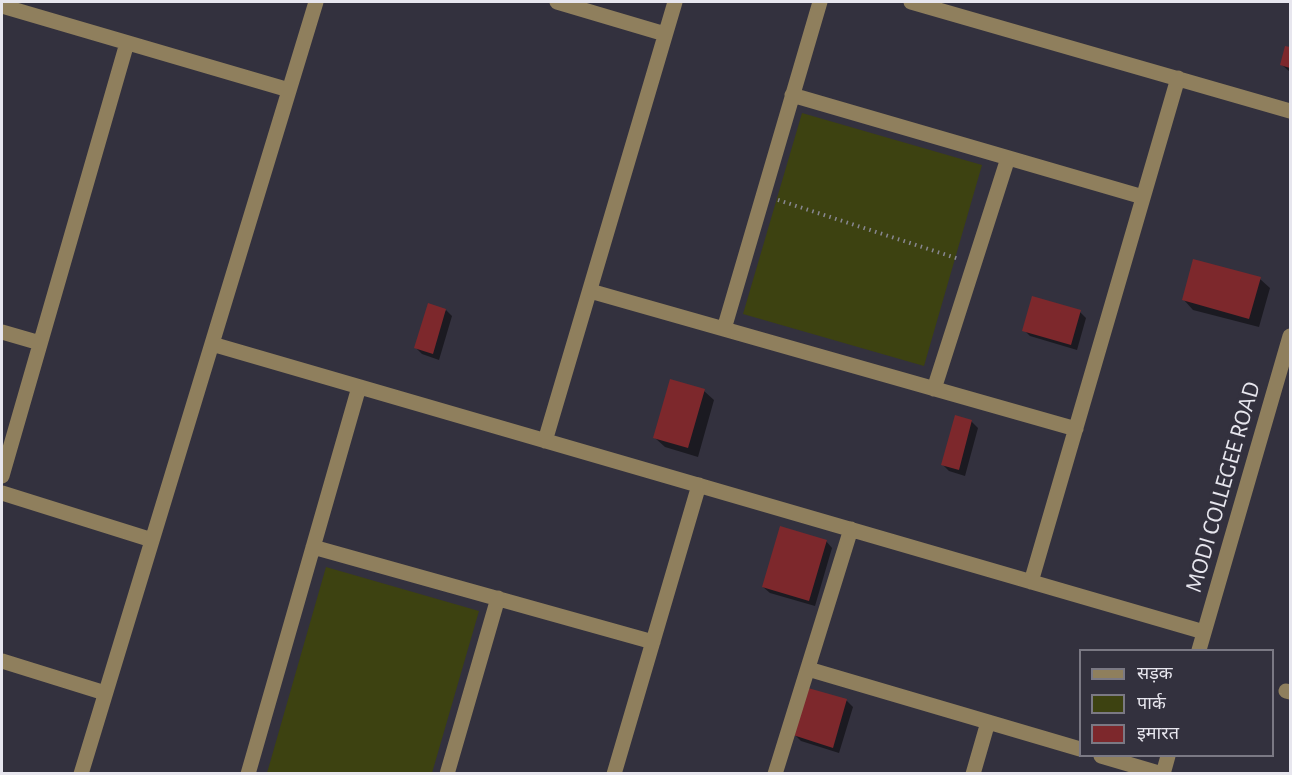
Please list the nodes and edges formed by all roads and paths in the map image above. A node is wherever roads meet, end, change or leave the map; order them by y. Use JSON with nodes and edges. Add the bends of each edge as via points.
{"nodes":[{"id":1,"x":316,"y":2,"type":"edge"},
{"id":2,"x":557,"y":2,"type":"edge"},
{"id":3,"x":675,"y":2,"type":"edge"},
{"id":4,"x":820,"y":2,"type":"edge"},
{"id":5,"x":910,"y":2,"type":"edge"},
{"id":6,"x":2,"y":6,"type":"edge"},
{"id":7,"x":666,"y":34,"type":"junction"},
{"id":8,"x":127,"y":43,"type":"junction"},
{"id":9,"x":1178,"y":78,"type":"junction"},
{"id":10,"x":289,"y":90,"type":"junction"},
{"id":11,"x":792,"y":95,"type":"junction"},
{"id":12,"x":1290,"y":111,"type":"edge"},
{"id":13,"x":1008,"y":158,"type":"junction"},
{"id":14,"x":763,"y":195,"type":"junction"},
{"id":15,"x":1143,"y":197,"type":"junction"},
{"id":16,"x":974,"y":264,"type":"junction"},
{"id":17,"x":590,"y":291,"type":"junction"},
{"id":18,"x":723,"y":329,"type":"junction"},
{"id":19,"x":2,"y":332,"type":"edge"},
{"id":20,"x":1290,"y":336,"type":"edge"},
{"id":21,"x":40,"y":344,"type":"junction"},
{"id":22,"x":212,"y":344,"type":"junction"},
{"id":23,"x":358,"y":387,"type":"junction"},
{"id":24,"x":934,"y":389,"type":"junction"},
{"id":25,"x":1076,"y":429,"type":"junction"},
{"id":26,"x":545,"y":441,"type":"junction"},
{"id":27,"x":2,"y":476,"type":"edge"},
{"id":28,"x":699,"y":485,"type":"junction"},
{"id":29,"x":2,"y":493,"type":"edge"},
{"id":30,"x":851,"y":530,"type":"junction"},
{"id":31,"x":152,"y":540,"type":"junction"},
{"id":32,"x":313,"y":547,"type":"junction"},
{"id":33,"x":1032,"y":582,"type":"junction"},
{"id":34,"x":498,"y":598,"type":"junction"},
{"id":35,"x":1204,"y":632,"type":"junction"},
{"id":36,"x":653,"y":642,"type":"junction"},
{"id":37,"x":1200,"y":649,"type":"edge"},
{"id":38,"x":2,"y":661,"type":"edge"},
{"id":39,"x":808,"y":669,"type":"junction"},
{"id":40,"x":105,"y":693,"type":"junction"},
{"id":41,"x":988,"y":722,"type":"junction"},
{"id":42,"x":1079,"y":749,"type":"edge"},
{"id":43,"x":1104,"y":757,"type":"edge"},
{"id":44,"x":1168,"y":757,"type":"edge"},
{"id":45,"x":81,"y":774,"type":"edge"},
{"id":46,"x":248,"y":774,"type":"edge"},
{"id":47,"x":447,"y":774,"type":"edge"},
{"id":48,"x":614,"y":774,"type":"edge"},
{"id":49,"x":776,"y":774,"type":"edge"},
{"id":50,"x":973,"y":774,"type":"edge"},
{"id":51,"x":1162,"y":774,"type":"edge"}],
"edges":[{"from":1,"to":10,"type":"street"},
{"from":2,"to":7,"type":"street"},
{"from":3,"to":7,"type":"street"},
{"from":4,"to":11,"type":"street"},
{"from":5,"to":9,"type":"street"},
{"from":6,"to":8,"type":"street"},
{"from":7,"to":17,"type":"street"},
{"from":8,"to":10,"type":"street"},
{"from":8,"to":21,"type":"street"},
{"from":9,"to":12,"type":"street"},
{"from":9,"to":15,"type":"street"},
{"from":10,"to":22,"type":"street"},
{"from":11,"to":13,"type":"street"},
{"from":11,"to":14,"type":"street"},
{"from":13,"to":15,"type":"street"},
{"from":13,"to":16,"type":"street"},
{"from":14,"to":16,"type":"path"},
{"from":14,"to":18,"type":"street"},
{"from":15,"to":25,"type":"street"},
{"from":16,"to":24,"type":"street"},
{"from":17,"to":18,"type":"street"},
{"from":17,"to":26,"type":"street"},
{"from":18,"to":24,"type":"street"},
{"from":19,"to":21,"type":"street"},
{"from":20,"to":35,"type":"street","name":"MODI COLLEGEE ROAD"},
{"from":21,"to":27,"type":"street"},
{"from":22,"to":23,"type":"street"},
{"from":22,"to":31,"type":"street"},
{"from":23,"to":26,"type":"street"},
{"from":23,"to":32,"type":"street"},
{"from":24,"to":25,"type":"street"},
{"from":25,"to":33,"type":"street"},
{"from":26,"to":28,"type":"street"},
{"from":28,"to":30,"type":"street"},
{"from":28,"to":36,"type":"street"},
{"from":29,"to":31,"type":"street"},
{"from":30,"to":33,"type":"street"},
{"from":30,"to":39,"type":"street"},
{"from":31,"to":40,"type":"street"},
{"from":32,"to":34,"type":"street"},
{"from":32,"to":46,"type":"street"},
{"from":33,"to":35,"type":"street"},
{"from":34,"to":36,"type":"street"},
{"from":34,"to":47,"type":"street"},
{"from":35,"to":37,"type":"street","name":"MODI COLLEGEE ROAD"},
{"from":36,"to":48,"type":"street"},
{"from":38,"to":40,"type":"street"},
{"from":39,"to":41,"type":"street"},
{"from":39,"to":49,"type":"street"},
{"from":40,"to":45,"type":"street"},
{"from":41,"to":42,"type":"street"},
{"from":41,"to":50,"type":"street"},
{"from":43,"to":51,"type":"street"},
{"from":44,"to":51,"type":"street"}]}
